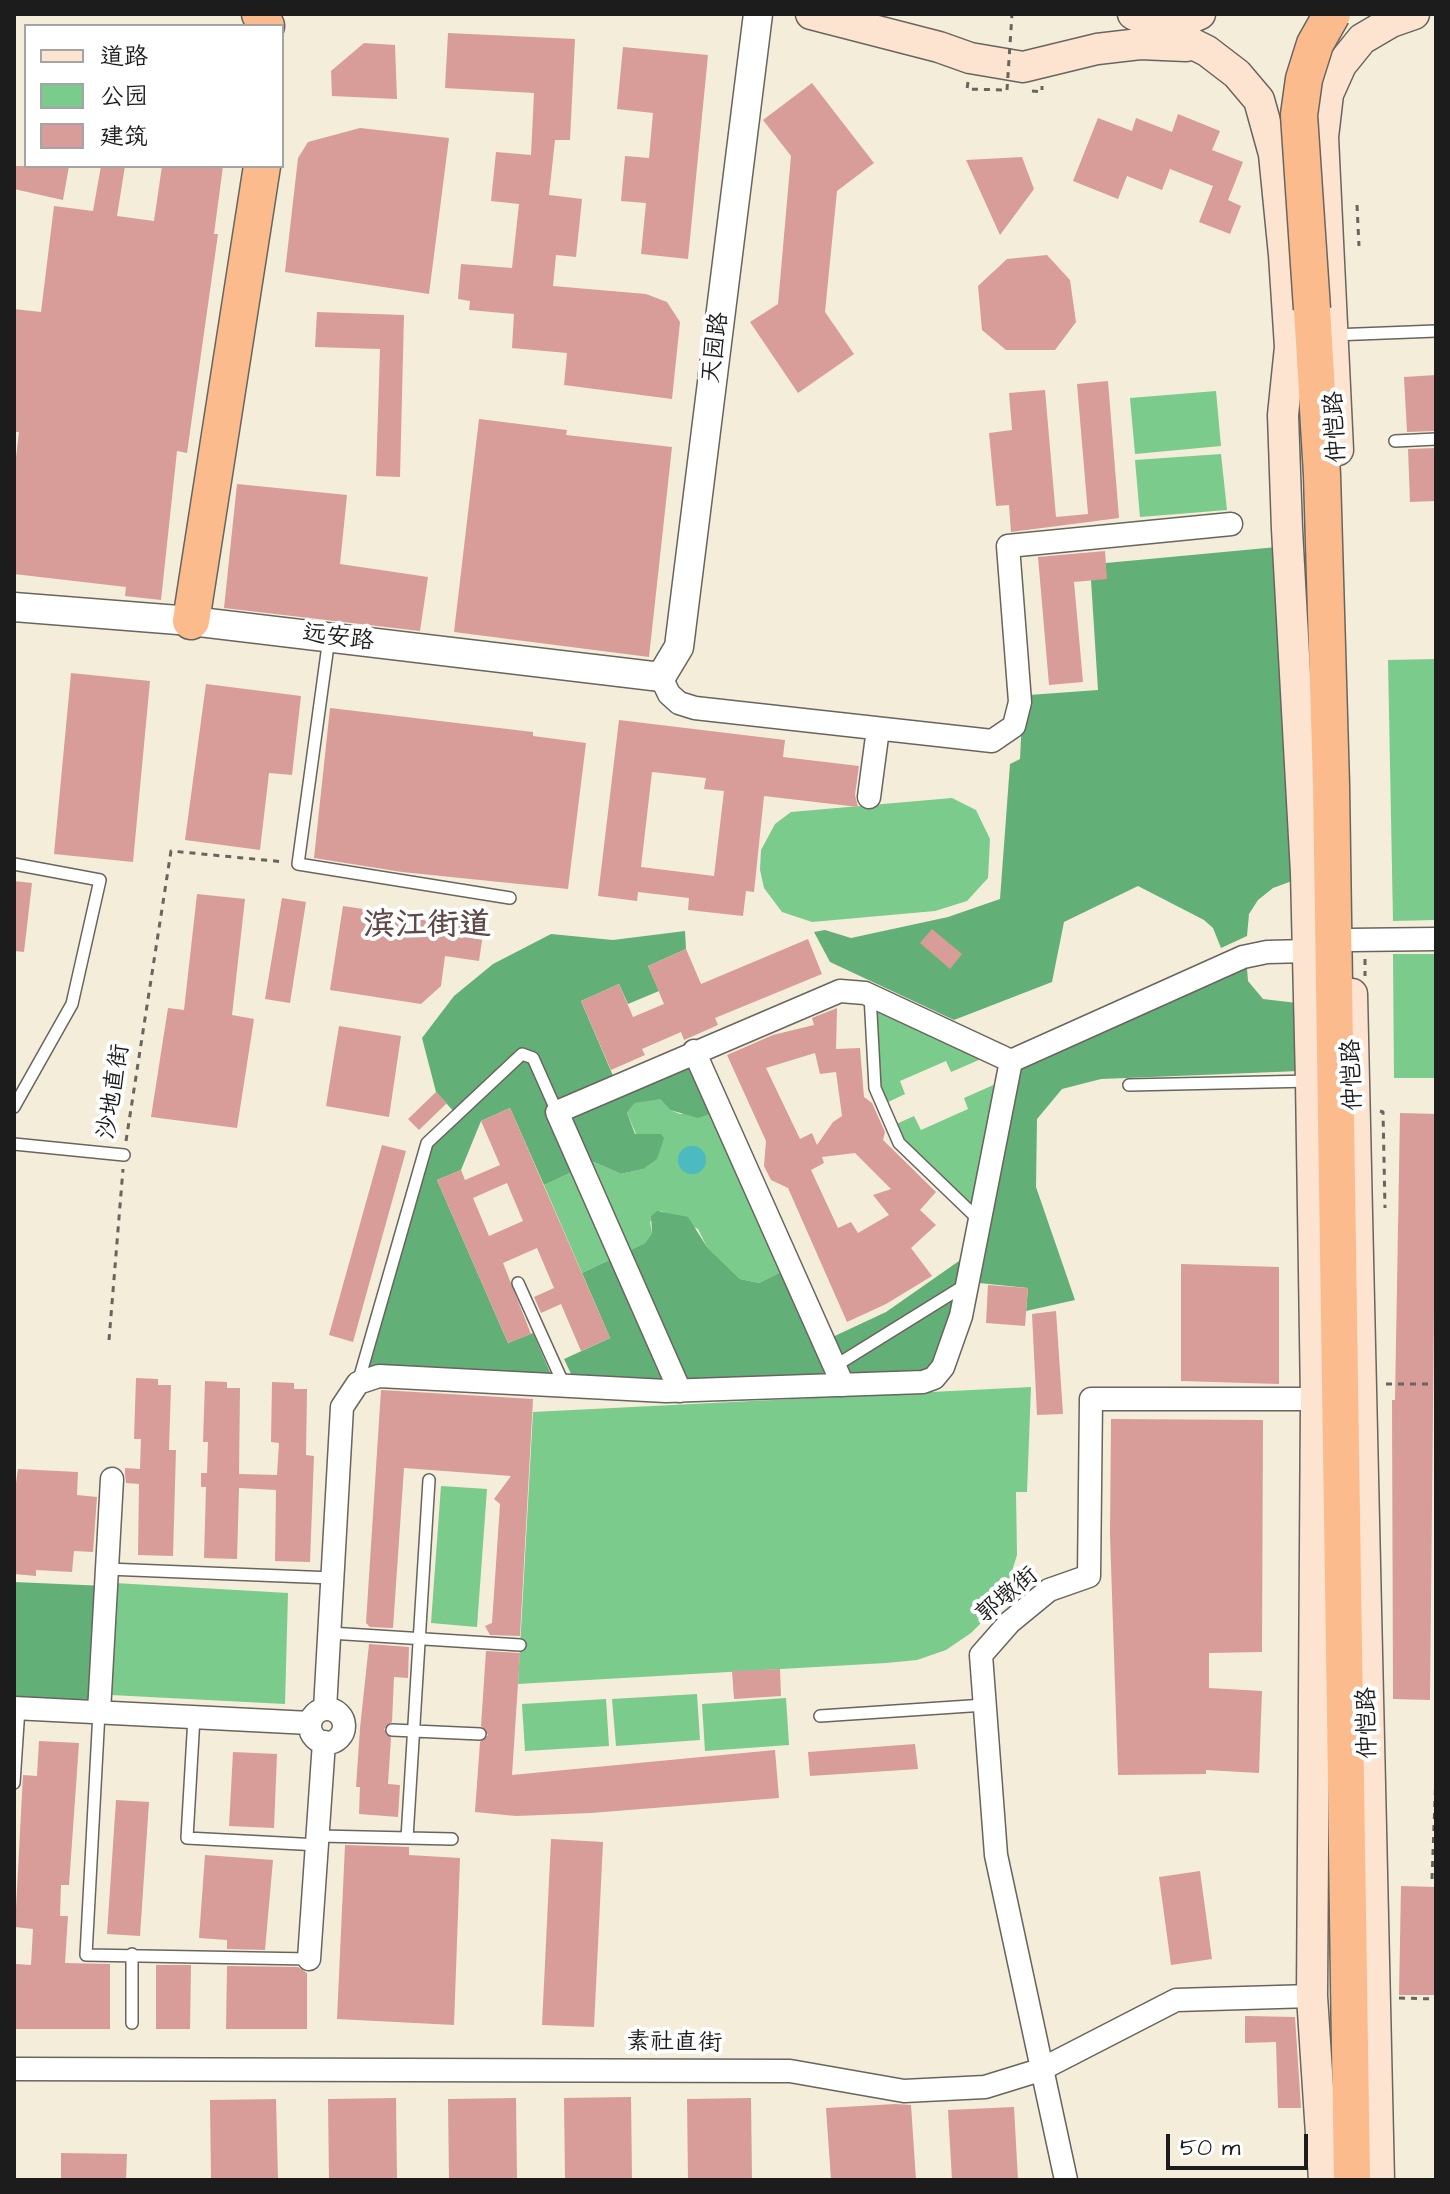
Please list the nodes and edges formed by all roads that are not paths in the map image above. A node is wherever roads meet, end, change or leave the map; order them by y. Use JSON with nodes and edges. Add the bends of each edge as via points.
{"nodes":[{"id":1,"x":758,"y":14,"type":"edge"},
{"id":2,"x":811,"y":14,"type":"edge"},
{"id":3,"x":1133,"y":14,"type":"edge"},
{"id":4,"x":1200,"y":14,"type":"edge"},
{"id":5,"x":1332,"y":14,"type":"edge"},
{"id":6,"x":1414,"y":14,"type":"edge"},
{"id":7,"x":1164,"y":30,"type":"junction"},
{"id":8,"x":1125,"y":46,"type":"junction"},
{"id":9,"x":1207,"y":51,"type":"junction"},
{"id":10,"x":262,"y":168,"type":"edge"},
{"id":11,"x":1322,"y":322,"type":"junction"},
{"id":12,"x":1436,"y":331,"type":"edge"},
{"id":13,"x":1290,"y":347,"type":"junction"},
{"id":14,"x":1436,"y":439,"type":"edge"},
{"id":15,"x":1395,"y":441,"type":"dead end"},
{"id":16,"x":1231,"y":524,"type":"dead end"},
{"id":17,"x":14,"y":607,"type":"edge"},
{"id":18,"x":191,"y":621,"type":"junction"},
{"id":19,"x":329,"y":637,"type":"junction"},
{"id":20,"x":661,"y":677,"type":"junction"},
{"id":21,"x":878,"y":729,"type":"junction"},
{"id":22,"x":1331,"y":785,"type":"junction"},
{"id":23,"x":869,"y":797,"type":"dead end"},
{"id":24,"x":14,"y":864,"type":"edge"},
{"id":25,"x":510,"y":898,"type":"dead end"},
{"id":26,"x":1436,"y":939,"type":"edge"},
{"id":27,"x":1350,"y":940,"type":"junction"},
{"id":28,"x":1308,"y":951,"type":"junction"},
{"id":29,"x":870,"y":995,"type":"junction"},
{"id":30,"x":694,"y":1051,"type":"junction"},
{"id":31,"x":1011,"y":1061,"type":"junction"},
{"id":32,"x":1311,"y":1081,"type":"junction"},
{"id":33,"x":1129,"y":1085,"type":"dead end"},
{"id":34,"x":14,"y":1107,"type":"edge"},
{"id":35,"x":557,"y":1112,"type":"junction"},
{"id":36,"x":14,"y":1144,"type":"edge"},
{"id":37,"x":124,"y":1155,"type":"road end"},
{"id":38,"x":980,"y":1220,"type":"junction"},
{"id":39,"x":518,"y":1283,"type":"dead end"},
{"id":40,"x":967,"y":1284,"type":"junction"},
{"id":41,"x":839,"y":1376,"type":"junction"},
{"id":42,"x":358,"y":1383,"type":"junction"},
{"id":43,"x":564,"y":1386,"type":"junction"},
{"id":44,"x":680,"y":1391,"type":"junction"},
{"id":45,"x":1316,"y":1399,"type":"junction"},
{"id":46,"x":112,"y":1479,"type":"dead end"},
{"id":47,"x":429,"y":1480,"type":"dead end"},
{"id":48,"x":107,"y":1569,"type":"junction"},
{"id":49,"x":333,"y":1578,"type":"junction"},
{"id":50,"x":330,"y":1633,"type":"junction"},
{"id":51,"x":419,"y":1639,"type":"junction"},
{"id":52,"x":520,"y":1645,"type":"dead end"},
{"id":53,"x":985,"y":1705,"type":"junction"},
{"id":54,"x":16,"y":1708,"type":"edge"},
{"id":55,"x":99,"y":1712,"type":"junction"},
{"id":56,"x":318,"y":1716,"type":"junction"},
{"id":57,"x":820,"y":1716,"type":"dead end"},
{"id":58,"x":194,"y":1717,"type":"junction"},
{"id":59,"x":392,"y":1730,"type":"dead end"},
{"id":60,"x":413,"y":1731,"type":"junction"},
{"id":61,"x":480,"y":1734,"type":"dead end"},
{"id":62,"x":324,"y":1742,"type":"junction"},
{"id":63,"x":14,"y":1783,"type":"edge"},
{"id":64,"x":1345,"y":1787,"type":"junction"},
{"id":65,"x":407,"y":1838,"type":"junction"},
{"id":66,"x":452,"y":1839,"type":"dead end"},
{"id":67,"x":320,"y":1840,"type":"junction"},
{"id":68,"x":132,"y":1954,"type":"junction"},
{"id":69,"x":309,"y":1959,"type":"joint"},
{"id":70,"x":1312,"y":1996,"type":"junction"},
{"id":71,"x":132,"y":2023,"type":"dead end"},
{"id":72,"x":14,"y":2069,"type":"edge"},
{"id":73,"x":1040,"y":2070,"type":"junction"},
{"id":74,"x":1066,"y":2180,"type":"edge"},
{"id":75,"x":1325,"y":2180,"type":"edge"},
{"id":76,"x":1352,"y":2180,"type":"edge"},
{"id":77,"x":1379,"y":2180,"type":"edge"}],
"edges":[{"from":1,"to":20,"type":"street","name":"天园路","via":[[679,647]]},
{"from":2,"to":8,"type":"main road","via":[[970,58],[1023,67]]},
{"from":3,"to":7,"type":"main road"},
{"from":4,"to":7,"type":"main road"},
{"from":5,"to":11,"type":"highway","bridge":true,"via":[[1315,44],[1299,115]]},
{"from":6,"to":11,"type":"main road","name":"仲恺路","via":[[1362,39],[1341,65],[1328,94]]},
{"from":7,"to":8,"type":"main road"},
{"from":7,"to":9,"type":"main road"},
{"from":8,"to":9,"type":"main road","via":[[1180,44]]},
{"from":9,"to":13,"type":"main road","name":"仲恺路","via":[[1259,100],[1274,154]]},
{"from":10,"to":18,"type":"highway"},
{"from":11,"to":12,"type":"lane"},
{"from":11,"to":22,"type":"highway"},
{"from":11,"to":27,"type":"main road","name":"仲恺路"},
{"from":13,"to":22,"type":"highway"},
{"from":13,"to":28,"type":"main road","name":"仲恺路","via":[[1284,429]]},
{"from":14,"to":15,"type":"lane"},
{"from":16,"to":21,"type":"street","via":[[1008,546],[1020,702],[1014,726],[992,741]]},
{"from":17,"to":18,"type":"street","name":"远安路"},
{"from":18,"to":19,"type":"street","name":"远安路"},
{"from":19,"to":20,"type":"street","name":"远安路"},
{"from":19,"to":25,"type":"lane","via":[[298,864]]},
{"from":20,"to":21,"type":"street","via":[[669,694],[695,708]]},
{"from":21,"to":23,"type":"street"},
{"from":22,"to":64,"type":"highway"},
{"from":24,"to":34,"type":"lane","via":[[100,880],[72,1004]]},
{"from":26,"to":27,"type":"street"},
{"from":27,"to":77,"type":"main road","name":"仲恺路"},
{"from":28,"to":31,"type":"street","via":[[1243,957]]},
{"from":28,"to":32,"type":"main road","name":"仲恺路"},
{"from":29,"to":30,"type":"street","via":[[828,995]]},
{"from":29,"to":31,"type":"street"},
{"from":29,"to":38,"type":"lane","via":[[875,1088],[899,1143]]},
{"from":30,"to":35,"type":"street"},
{"from":30,"to":41,"type":"street"},
{"from":31,"to":38,"type":"street"},
{"from":32,"to":33,"type":"lane"},
{"from":32,"to":45,"type":"main road","name":"仲恺路"},
{"from":35,"to":42,"type":"lane","via":[[533,1058],[522,1054],[427,1143]]},
{"from":35,"to":44,"type":"street"},
{"from":36,"to":37,"type":"lane"},
{"from":38,"to":40,"type":"street"},
{"from":39,"to":43,"type":"lane"},
{"from":40,"to":41,"type":"lane"},
{"from":40,"to":41,"type":"street","via":[[948,1353],[934,1378],[923,1382]]},
{"from":41,"to":44,"type":"street"},
{"from":42,"to":43,"type":"street","via":[[379,1376]]},
{"from":42,"to":49,"type":"street","via":[[342,1407]]},
{"from":43,"to":44,"type":"street"},
{"from":45,"to":53,"type":"street","name":"郭墩街","via":[[1091,1399],[1089,1576],[1049,1590],[981,1655]]},
{"from":45,"to":70,"type":"main road","name":"仲恺路"},
{"from":46,"to":48,"type":"street"},
{"from":47,"to":51,"type":"lane"},
{"from":48,"to":49,"type":"lane"},
{"from":48,"to":55,"type":"street"},
{"from":49,"to":50,"type":"street"},
{"from":50,"to":51,"type":"lane"},
{"from":50,"to":56,"type":"street"},
{"from":51,"to":52,"type":"lane"},
{"from":51,"to":60,"type":"lane"},
{"from":53,"to":57,"type":"lane"},
{"from":53,"to":73,"type":"street","name":"郭墩街","via":[[996,1855]]},
{"from":54,"to":55,"type":"street"},
{"from":54,"to":63,"type":"lane"},
{"from":55,"to":58,"type":"street"},
{"from":55,"to":68,"type":"lane","via":[[86,1955]]},
{"from":56,"to":58,"type":"street"},
{"from":56,"to":62,"type":"street","via":[[312,1735]]},
{"from":56,"to":62,"type":"street","via":[[335,1711],[344,1724],[338,1739]]},
{"from":58,"to":67,"type":"lane","via":[[187,1838]]},
{"from":59,"to":60,"type":"lane"},
{"from":60,"to":61,"type":"lane"},
{"from":60,"to":65,"type":"lane"},
{"from":62,"to":67,"type":"street"},
{"from":64,"to":75,"type":"highway","via":[[1333,1940]]},
{"from":64,"to":76,"type":"highway"},
{"from":65,"to":66,"type":"lane"},
{"from":65,"to":67,"type":"lane"},
{"from":67,"to":69,"type":"street"},
{"from":68,"to":69,"type":"lane"},
{"from":68,"to":71,"type":"lane"},
{"from":70,"to":73,"type":"street","name":"素社直街","via":[[1176,2000]]},
{"from":70,"to":75,"type":"main road","name":"仲恺路"},
{"from":72,"to":73,"type":"street","name":"素社直街","via":[[790,2071],[904,2091],[985,2087]]},
{"from":73,"to":74,"type":"street","name":"郭墩街"}]}
